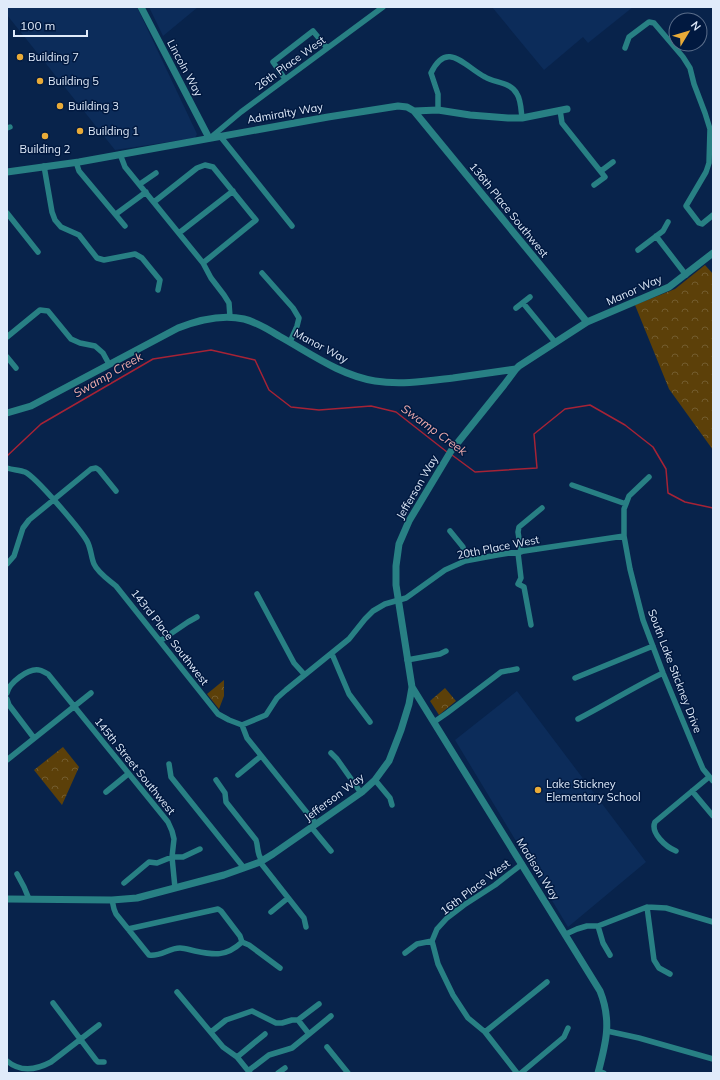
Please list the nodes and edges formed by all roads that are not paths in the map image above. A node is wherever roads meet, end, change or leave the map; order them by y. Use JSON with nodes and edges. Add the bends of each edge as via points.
{"nodes":[{"id":1,"x":141,"y":7,"type":"edge"},
{"id":2,"x":383,"y":7,"type":"edge"},
{"id":3,"x":327,"y":48,"type":"junction"},
{"id":4,"x":625,"y":48,"type":"dead end"},
{"id":5,"x":285,"y":79,"type":"junction"},
{"id":6,"x":438,"y":110,"type":"junction"},
{"id":7,"x":564,"y":110,"type":"joint"},
{"id":8,"x":414,"y":111,"type":"junction"},
{"id":9,"x":522,"y":118,"type":"junction"},
{"id":10,"x":711,"y":129,"type":"edge"},
{"id":11,"x":220,"y":136,"type":"junction"},
{"id":12,"x":209,"y":138,"type":"junction"},
{"id":13,"x":120,"y":154,"type":"junction"},
{"id":14,"x":76,"y":162,"type":"junction"},
{"id":15,"x":613,"y":162,"type":"dead end"},
{"id":16,"x":44,"y":166,"type":"junction"},
{"id":17,"x":7,"y":172,"type":"edge"},
{"id":18,"x":601,"y":172,"type":"junction"},
{"id":19,"x":156,"y":173,"type":"dead end"},
{"id":20,"x":140,"y":184,"type":"junction"},
{"id":21,"x":594,"y":185,"type":"dead end"},
{"id":22,"x":233,"y":191,"type":"junction"},
{"id":23,"x":146,"y":192,"type":"junction"},
{"id":24,"x":154,"y":202,"type":"junction"},
{"id":25,"x":7,"y":213,"type":"edge"},
{"id":26,"x":116,"y":214,"type":"junction"},
{"id":27,"x":713,"y":215,"type":"edge"},
{"id":28,"x":668,"y":222,"type":"dead end"},
{"id":29,"x":125,"y":226,"type":"dead end"},
{"id":30,"x":292,"y":226,"type":"dead end"},
{"id":31,"x":179,"y":233,"type":"junction"},
{"id":32,"x":656,"y":236,"type":"junction"},
{"id":33,"x":638,"y":250,"type":"dead end"},
{"id":34,"x":38,"y":252,"type":"dead end"},
{"id":35,"x":713,"y":253,"type":"edge"},
{"id":36,"x":203,"y":263,"type":"junction"},
{"id":37,"x":262,"y":273,"type":"dead end"},
{"id":38,"x":686,"y":275,"type":"junction"},
{"id":39,"x":158,"y":290,"type":"dead end"},
{"id":40,"x":530,"y":297,"type":"dead end"},
{"id":41,"x":523,"y":303,"type":"junction"},
{"id":42,"x":516,"y":308,"type":"dead end"},
{"id":43,"x":230,"y":317,"type":"junction"},
{"id":44,"x":587,"y":322,"type":"junction"},
{"id":45,"x":7,"y":337,"type":"edge"},
{"id":46,"x":290,"y":342,"type":"junction"},
{"id":47,"x":555,"y":342,"type":"junction"},
{"id":48,"x":7,"y":357,"type":"edge"},
{"id":49,"x":109,"y":364,"type":"junction"},
{"id":50,"x":16,"y":368,"type":"dead end"},
{"id":51,"x":516,"y":369,"type":"junction"},
{"id":52,"x":7,"y":413,"type":"edge"},
{"id":53,"x":7,"y":468,"type":"edge"},
{"id":54,"x":649,"y":477,"type":"dead end"},
{"id":55,"x":572,"y":485,"type":"dead end"},
{"id":56,"x":116,"y":491,"type":"dead end"},
{"id":57,"x":54,"y":500,"type":"junction"},
{"id":58,"x":626,"y":504,"type":"junction"},
{"id":59,"x":542,"y":508,"type":"dead end"},
{"id":60,"x":450,"y":531,"type":"dead end"},
{"id":61,"x":624,"y":536,"type":"junction"},
{"id":62,"x":519,"y":553,"type":"junction"},
{"id":63,"x":466,"y":561,"type":"junction"},
{"id":64,"x":7,"y":564,"type":"edge"},
{"id":65,"x":257,"y":594,"type":"dead end"},
{"id":66,"x":398,"y":600,"type":"junction"},
{"id":67,"x":197,"y":617,"type":"dead end"},
{"id":68,"x":531,"y":625,"type":"dead end"},
{"id":69,"x":160,"y":641,"type":"junction"},
{"id":70,"x":653,"y":646,"type":"junction"},
{"id":71,"x":446,"y":651,"type":"dead end"},
{"id":72,"x":332,"y":654,"type":"junction"},
{"id":73,"x":407,"y":660,"type":"junction"},
{"id":74,"x":517,"y":669,"type":"dead end"},
{"id":75,"x":663,"y":673,"type":"junction"},
{"id":76,"x":304,"y":674,"type":"junction"},
{"id":77,"x":575,"y":678,"type":"dead end"},
{"id":78,"x":412,"y":687,"type":"junction"},
{"id":79,"x":7,"y":693,"type":"edge"},
{"id":80,"x":91,"y":693,"type":"dead end"},
{"id":81,"x":7,"y":699,"type":"edge"},
{"id":82,"x":74,"y":706,"type":"junction"},
{"id":83,"x":578,"y":719,"type":"dead end"},
{"id":84,"x":370,"y":722,"type":"dead end"},
{"id":85,"x":434,"y":722,"type":"junction"},
{"id":86,"x":242,"y":725,"type":"junction"},
{"id":87,"x":34,"y":738,"type":"junction"},
{"id":88,"x":331,"y":753,"type":"dead end"},
{"id":89,"x":261,"y":756,"type":"junction"},
{"id":90,"x":7,"y":760,"type":"edge"},
{"id":91,"x":169,"y":764,"type":"dead end"},
{"id":92,"x":128,"y":774,"type":"junction"},
{"id":93,"x":238,"y":775,"type":"dead end"},
{"id":94,"x":711,"y":779,"type":"edge"},
{"id":95,"x":216,"y":780,"type":"dead end"},
{"id":96,"x":375,"y":780,"type":"junction"},
{"id":97,"x":692,"y":791,"type":"junction"},
{"id":98,"x":106,"y":792,"type":"dead end"},
{"id":99,"x":361,"y":793,"type":"junction"},
{"id":100,"x":392,"y":805,"type":"dead end"},
{"id":101,"x":713,"y":816,"type":"edge"},
{"id":102,"x":314,"y":826,"type":"junction"},
{"id":103,"x":200,"y":849,"type":"dead end"},
{"id":104,"x":331,"y":851,"type":"dead end"},
{"id":105,"x":676,"y":851,"type":"dead end"},
{"id":106,"x":172,"y":857,"type":"junction"},
{"id":107,"x":261,"y":861,"type":"junction"},
{"id":108,"x":522,"y":864,"type":"junction"},
{"id":109,"x":244,"y":868,"type":"junction"},
{"id":110,"x":16,"y":874,"type":"dead end"},
{"id":111,"x":124,"y":883,"type":"dead end"},
{"id":112,"x":175,"y":888,"type":"junction"},
{"id":113,"x":288,"y":898,"type":"junction"},
{"id":114,"x":7,"y":899,"type":"edge"},
{"id":115,"x":29,"y":899,"type":"junction"},
{"id":116,"x":112,"y":900,"type":"junction"},
{"id":117,"x":647,"y":908,"type":"junction"},
{"id":118,"x":271,"y":912,"type":"dead end"},
{"id":119,"x":713,"y":922,"type":"edge"},
{"id":120,"x":598,"y":926,"type":"junction"},
{"id":121,"x":306,"y":927,"type":"dead end"},
{"id":122,"x":128,"y":929,"type":"junction"},
{"id":123,"x":566,"y":934,"type":"junction"},
{"id":124,"x":432,"y":941,"type":"junction"},
{"id":125,"x":242,"y":942,"type":"junction"},
{"id":126,"x":405,"y":953,"type":"dead end"},
{"id":127,"x":610,"y":955,"type":"dead end"},
{"id":128,"x":280,"y":968,"type":"dead end"},
{"id":129,"x":670,"y":974,"type":"dead end"},
{"id":130,"x":547,"y":982,"type":"dead end"},
{"id":131,"x":177,"y":992,"type":"dead end"},
{"id":132,"x":53,"y":1003,"type":"dead end"},
{"id":133,"x":319,"y":1004,"type":"dead end"},
{"id":134,"x":331,"y":1016,"type":"dead end"},
{"id":135,"x":298,"y":1020,"type":"junction"},
{"id":136,"x":99,"y":1025,"type":"dead end"},
{"id":137,"x":568,"y":1028,"type":"dead end"},
{"id":138,"x":608,"y":1031,"type":"junction"},
{"id":139,"x":211,"y":1032,"type":"junction"},
{"id":140,"x":485,"y":1032,"type":"junction"},
{"id":141,"x":265,"y":1034,"type":"dead end"},
{"id":142,"x":309,"y":1034,"type":"junction"},
{"id":143,"x":80,"y":1039,"type":"junction"},
{"id":144,"x":327,"y":1047,"type":"dead end"},
{"id":145,"x":237,"y":1057,"type":"junction"},
{"id":146,"x":713,"y":1059,"type":"edge"},
{"id":147,"x":7,"y":1061,"type":"edge"},
{"id":148,"x":104,"y":1062,"type":"dead end"},
{"id":149,"x":285,"y":1068,"type":"dead end"},
{"id":150,"x":249,"y":1072,"type":"edge"},
{"id":151,"x":600,"y":1072,"type":"edge"},
{"id":152,"x":278,"y":1073,"type":"edge"},
{"id":153,"x":348,"y":1073,"type":"edge"},
{"id":154,"x":517,"y":1073,"type":"edge"},
{"id":155,"x":521,"y":1073,"type":"edge"}],
"edges":[{"from":1,"to":12,"type":"street","name":"Lincoln Way"},
{"from":2,"to":3,"type":"street","name":"26th Place West"},
{"from":3,"to":5,"type":"street","name":"26th Place West"},
{"from":3,"to":5,"type":"street","via":[[313,31],[273,62]]},
{"from":4,"to":10,"type":"street","via":[[629,37],[649,22],[654,23],[690,68]]},
{"from":5,"to":12,"type":"street","name":"26th Place West"},
{"from":6,"to":8,"type":"street","name":"Admiralty Way"},
{"from":6,"to":9,"type":"street","name":"Admiralty Way"},
{"from":6,"to":9,"type":"street","via":[[438,94],[431,73],[440,61],[452,57],[460,59],[486,78],[511,87],[517,93]]},
{"from":7,"to":9,"type":"street","name":"Admiralty Way"},
{"from":7,"to":18,"type":"street","via":[[562,123]]},
{"from":8,"to":11,"type":"street","name":"Admiralty Way","via":[[398,106]]},
{"from":8,"to":44,"type":"street","name":"136th Place Southwest"},
{"from":10,"to":27,"type":"street","via":[[709,163],[686,206],[699,223],[702,224]]},
{"from":11,"to":12,"type":"street","name":"Admiralty Way"},
{"from":11,"to":30,"type":"street"},
{"from":12,"to":13,"type":"street","name":"Admiralty Way"},
{"from":13,"to":14,"type":"street","name":"Admiralty Way"},
{"from":13,"to":20,"type":"street","via":[[125,167]]},
{"from":14,"to":16,"type":"street","name":"Admiralty Way"},
{"from":14,"to":26,"type":"street","via":[[79,171]]},
{"from":15,"to":18,"type":"street"},
{"from":16,"to":17,"type":"street","name":"Admiralty Way"},
{"from":16,"to":39,"type":"street","via":[[52,212],[61,227],[79,235],[97,258],[104,260],[135,254],[142,258],[160,280]]},
{"from":18,"to":21,"type":"street","via":[[605,176]]},
{"from":19,"to":20,"type":"street"},
{"from":20,"to":23,"type":"street"},
{"from":22,"to":24,"type":"street","via":[[213,167],[205,165],[197,168]]},
{"from":22,"to":31,"type":"street"},
{"from":22,"to":36,"type":"street","via":[[256,220]]},
{"from":23,"to":24,"type":"street"},
{"from":23,"to":26,"type":"street"},
{"from":24,"to":31,"type":"street"},
{"from":25,"to":34,"type":"street"},
{"from":26,"to":29,"type":"street"},
{"from":28,"to":32,"type":"street","via":[[663,231]]},
{"from":31,"to":36,"type":"street"},
{"from":32,"to":33,"type":"street"},
{"from":32,"to":38,"type":"street"},
{"from":35,"to":38,"type":"street","name":"Manor Way"},
{"from":36,"to":43,"type":"street","via":[[229,303]]},
{"from":37,"to":46,"type":"street","via":[[299,318]]},
{"from":38,"to":44,"type":"street","name":"Manor Way","via":[[669,287]]},
{"from":40,"to":41,"type":"street"},
{"from":41,"to":42,"type":"street"},
{"from":41,"to":47,"type":"street"},
{"from":43,"to":46,"type":"street","name":"Manor Way","via":[[258,324]]},
{"from":43,"to":49,"type":"street","name":"Manor Way","via":[[193,322]]},
{"from":44,"to":47,"type":"street","name":"Manor Way"},
{"from":45,"to":49,"type":"street","via":[[40,310],[48,311],[71,339],[95,346],[103,353]]},
{"from":46,"to":51,"type":"street","name":"Manor Way","via":[[330,365],[356,376],[377,381],[411,384]]},
{"from":47,"to":51,"type":"street","name":"Manor Way"},
{"from":48,"to":50,"type":"street"},
{"from":49,"to":52,"type":"street","name":"Manor Way","via":[[32,406]]},
{"from":51,"to":66,"type":"street","name":"Jefferson Way","via":[[451,451],[409,521],[399,544],[396,566]]},
{"from":53,"to":57,"type":"street","name":"143rd Place Southwest","via":[[25,472],[34,478]]},
{"from":54,"to":58,"type":"street","name":"South Lake Stickney Drive","via":[[629,496]]},
{"from":55,"to":58,"type":"street"},
{"from":56,"to":57,"type":"street","via":[[99,470],[93,468]]},
{"from":57,"to":64,"type":"street","via":[[23,528],[14,556]]},
{"from":57,"to":69,"type":"street","name":"143rd Place Southwest","via":[[86,540],[94,565],[116,586]]},
{"from":58,"to":61,"type":"street","name":"South Lake Stickney Drive"},
{"from":59,"to":62,"type":"street","via":[[519,527]]},
{"from":60,"to":63,"type":"street","via":[[463,547]]},
{"from":61,"to":62,"type":"street","name":"20th Place West"},
{"from":61,"to":70,"type":"street","name":"South Lake Stickney Drive","via":[[642,615]]},
{"from":62,"to":63,"type":"street","name":"20th Place West"},
{"from":62,"to":68,"type":"street","via":[[521,578],[518,584],[524,587]]},
{"from":63,"to":66,"type":"street","name":"20th Place West","via":[[445,570],[416,592]]},
{"from":65,"to":76,"type":"street","via":[[294,663]]},
{"from":66,"to":72,"type":"street","name":"20th Place West","via":[[373,611]]},
{"from":66,"to":73,"type":"street","name":"Jefferson Way"},
{"from":67,"to":69,"type":"street"},
{"from":69,"to":86,"type":"street","name":"143rd Place Southwest","via":[[218,714]]},
{"from":70,"to":75,"type":"street","name":"South Lake Stickney Drive"},
{"from":70,"to":77,"type":"street"},
{"from":71,"to":73,"type":"street"},
{"from":72,"to":76,"type":"street","name":"20th Place West"},
{"from":72,"to":84,"type":"street","via":[[349,694]]},
{"from":73,"to":78,"type":"street","name":"Jefferson Way"},
{"from":74,"to":85,"type":"street","via":[[501,672]]},
{"from":75,"to":83,"type":"street"},
{"from":75,"to":94,"type":"street","name":"South Lake Stickney Drive","via":[[697,755]]},
{"from":76,"to":86,"type":"street","name":"20th Place West","via":[[277,698],[266,715]]},
{"from":78,"to":85,"type":"street","name":"Madison Way"},
{"from":78,"to":96,"type":"street","name":"Jefferson Way","via":[[395,747],[389,761]]},
{"from":79,"to":82,"type":"street","name":"145th Street Southwest","via":[[8,688],[19,677],[30,671],[39,670],[48,674]]},
{"from":80,"to":82,"type":"street"},
{"from":81,"to":87,"type":"street"},
{"from":82,"to":87,"type":"street"},
{"from":82,"to":92,"type":"street","name":"145th Street Southwest"},
{"from":85,"to":108,"type":"street","name":"Madison Way"},
{"from":86,"to":89,"type":"street","via":[[247,738]]},
{"from":87,"to":90,"type":"street"},
{"from":88,"to":99,"type":"street"},
{"from":89,"to":93,"type":"street"},
{"from":89,"to":102,"type":"street"},
{"from":91,"to":109,"type":"street","via":[[171,777]]},
{"from":92,"to":98,"type":"street"},
{"from":92,"to":106,"type":"street","name":"145th Street Southwest","via":[[168,822],[174,839]]},
{"from":94,"to":97,"type":"street"},
{"from":95,"to":107,"type":"street","via":[[225,793],[226,802],[256,840],[257,853]]},
{"from":96,"to":99,"type":"street","name":"Jefferson Way"},
{"from":96,"to":100,"type":"street","via":[[390,798]]},
{"from":97,"to":101,"type":"street"},
{"from":97,"to":105,"type":"street","via":[[653,826],[653,830],[668,848]]},
{"from":99,"to":102,"type":"street","name":"Jefferson Way"},
{"from":102,"to":104,"type":"street"},
{"from":102,"to":107,"type":"street","name":"Jefferson Way"},
{"from":103,"to":106,"type":"street","via":[[183,857]]},
{"from":106,"to":111,"type":"street","via":[[157,863],[149,862]]},
{"from":106,"to":112,"type":"street","name":"145th Street Southwest"},
{"from":107,"to":109,"type":"street","name":"Jefferson Way"},
{"from":107,"to":113,"type":"street"},
{"from":108,"to":123,"type":"street","name":"Madison Way"},
{"from":108,"to":124,"type":"street","name":"16th Place West","via":[[447,918],[437,929]]},
{"from":109,"to":112,"type":"street","name":"Jefferson Way"},
{"from":110,"to":115,"type":"street"},
{"from":112,"to":116,"type":"street","name":"Jefferson Way","via":[[137,898]]},
{"from":113,"to":118,"type":"street"},
{"from":113,"to":121,"type":"street","via":[[304,918]]},
{"from":114,"to":115,"type":"street","name":"Jefferson Way"},
{"from":115,"to":116,"type":"street","name":"Jefferson Way"},
{"from":116,"to":122,"type":"street","via":[[116,914]]},
{"from":117,"to":119,"type":"street","via":[[666,908]]},
{"from":117,"to":120,"type":"street"},
{"from":117,"to":129,"type":"street","via":[[654,960],[659,968]]},
{"from":120,"to":123,"type":"street","via":[[587,926]]},
{"from":120,"to":127,"type":"street"},
{"from":122,"to":125,"type":"street","via":[[146,952],[153,956],[178,948],[224,954],[234,950]]},
{"from":122,"to":125,"type":"street","via":[[218,909],[222,911]]},
{"from":123,"to":138,"type":"street","name":"Madison Way","via":[[600,992],[606,1009]]},
{"from":124,"to":126,"type":"street","via":[[417,944]]},
{"from":124,"to":140,"type":"street","via":[[438,964],[453,994],[468,1018]]},
{"from":125,"to":128,"type":"street"},
{"from":130,"to":140,"type":"street"},
{"from":131,"to":139,"type":"street"},
{"from":132,"to":143,"type":"street"},
{"from":133,"to":135,"type":"street"},
{"from":134,"to":142,"type":"street"},
{"from":135,"to":139,"type":"street","via":[[276,1023],[252,1011],[226,1020]]},
{"from":135,"to":142,"type":"street"},
{"from":136,"to":143,"type":"street"},
{"from":137,"to":155,"type":"street","via":[[564,1037]]},
{"from":138,"to":146,"type":"street"},
{"from":138,"to":151,"type":"street","name":"Madison Way"},
{"from":139,"to":145,"type":"street","via":[[223,1047]]},
{"from":140,"to":154,"type":"street"},
{"from":141,"to":145,"type":"street"},
{"from":142,"to":150,"type":"street","via":[[292,1048],[269,1055]]},
{"from":143,"to":147,"type":"street","via":[[51,1062],[34,1069],[16,1067]]},
{"from":143,"to":148,"type":"street","via":[[98,1062]]},
{"from":144,"to":153,"type":"street"},
{"from":145,"to":150,"type":"street"},
{"from":149,"to":152,"type":"street"}]}
